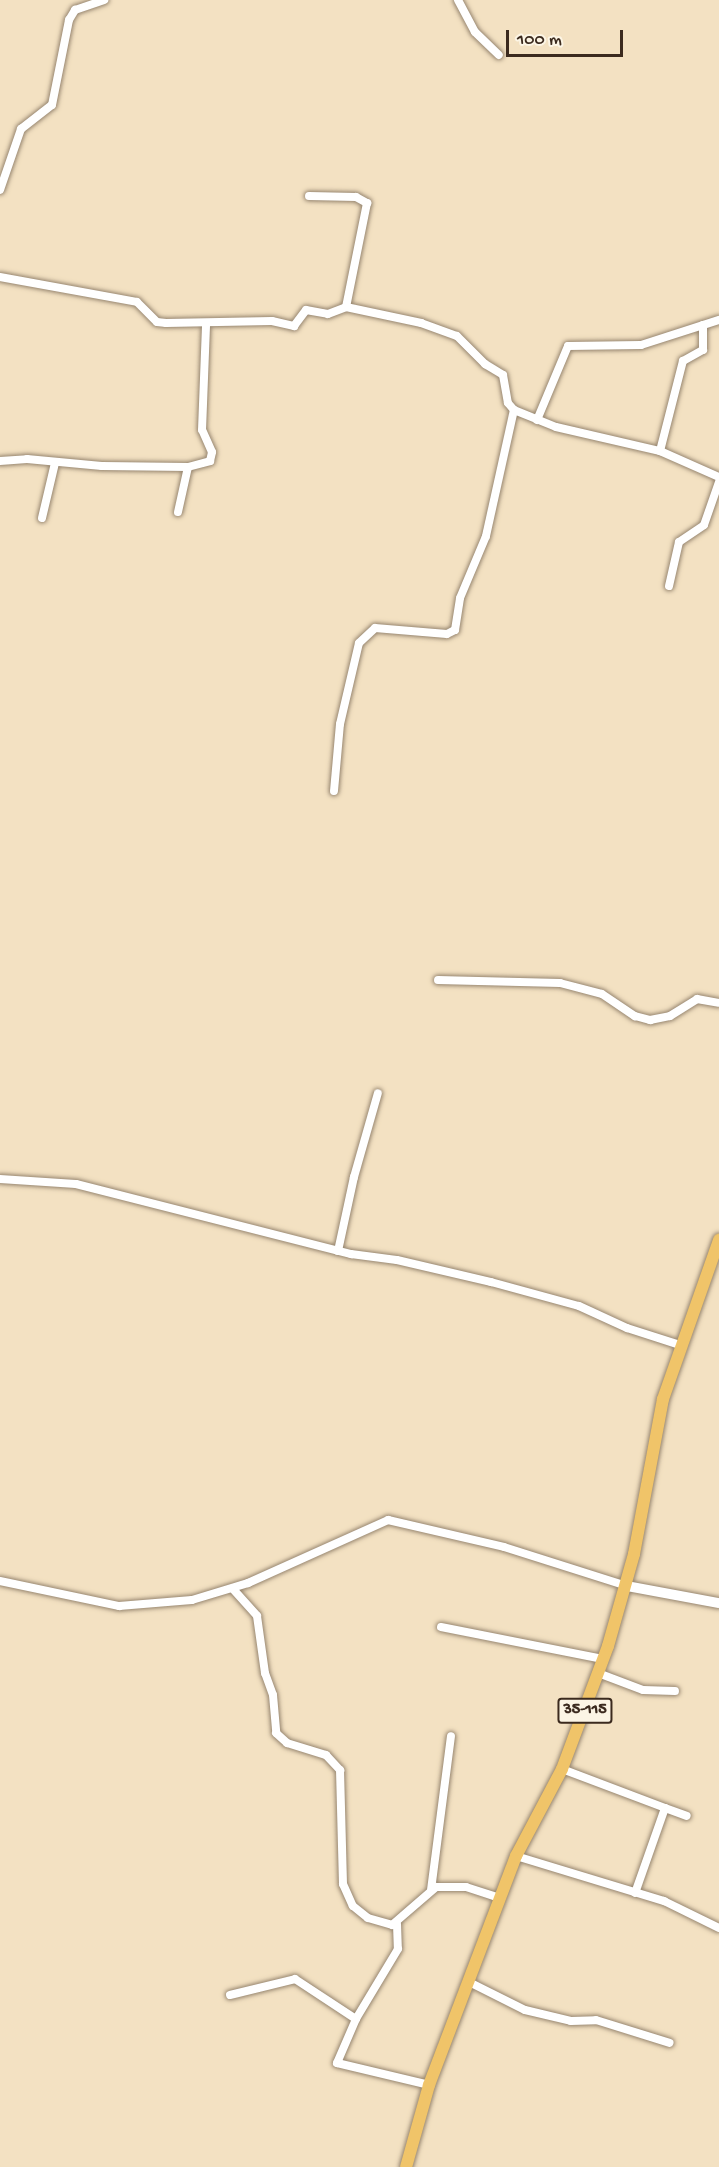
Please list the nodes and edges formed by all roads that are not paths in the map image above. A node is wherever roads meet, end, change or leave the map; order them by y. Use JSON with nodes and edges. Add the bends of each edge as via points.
{"nodes":[{"id":1,"x":104,"y":0,"type":"edge"},
{"id":2,"x":458,"y":0,"type":"edge"},
{"id":3,"x":499,"y":55,"type":"dead end"},
{"id":4,"x":0,"y":190,"type":"edge"},
{"id":5,"x":309,"y":196,"type":"dead end"},
{"id":6,"x":0,"y":277,"type":"edge"},
{"id":7,"x":346,"y":307,"type":"junction"},
{"id":8,"x":719,"y":320,"type":"edge"},
{"id":9,"x":206,"y":325,"type":"junction"},
{"id":10,"x":703,"y":325,"type":"junction"},
{"id":11,"x":514,"y":410,"type":"junction"},
{"id":12,"x":537,"y":420,"type":"junction"},
{"id":13,"x":660,"y":451,"type":"junction"},
{"id":14,"x":0,"y":461,"type":"edge"},
{"id":15,"x":55,"y":463,"type":"junction"},
{"id":16,"x":188,"y":466,"type":"junction"},
{"id":17,"x":719,"y":477,"type":"edge"},
{"id":18,"x":719,"y":482,"type":"edge"},
{"id":19,"x":178,"y":512,"type":"dead end"},
{"id":20,"x":42,"y":518,"type":"dead end"},
{"id":21,"x":669,"y":586,"type":"dead end"},
{"id":22,"x":334,"y":791,"type":"dead end"},
{"id":23,"x":438,"y":980,"type":"dead end"},
{"id":24,"x":719,"y":1003,"type":"edge"},
{"id":25,"x":378,"y":1093,"type":"dead end"},
{"id":26,"x":0,"y":1179,"type":"edge"},
{"id":27,"x":719,"y":1240,"type":"edge"},
{"id":28,"x":338,"y":1251,"type":"junction"},
{"id":29,"x":680,"y":1345,"type":"junction"},
{"id":30,"x":0,"y":1581,"type":"edge"},
{"id":31,"x":627,"y":1586,"type":"junction"},
{"id":32,"x":233,"y":1589,"type":"junction"},
{"id":33,"x":719,"y":1603,"type":"edge"},
{"id":34,"x":441,"y":1627,"type":"dead end"},
{"id":35,"x":603,"y":1659,"type":"junction"},
{"id":36,"x":598,"y":1673,"type":"junction"},
{"id":37,"x":675,"y":1691,"type":"dead end"},
{"id":38,"x":451,"y":1736,"type":"dead end"},
{"id":39,"x":562,"y":1768,"type":"junction"},
{"id":40,"x":665,"y":1808,"type":"junction"},
{"id":41,"x":687,"y":1815,"type":"dead end"},
{"id":42,"x":516,"y":1856,"type":"junction"},
{"id":43,"x":431,"y":1890,"type":"junction"},
{"id":44,"x":635,"y":1893,"type":"junction"},
{"id":45,"x":500,"y":1898,"type":"junction"},
{"id":46,"x":397,"y":1924,"type":"junction"},
{"id":47,"x":719,"y":1928,"type":"edge"},
{"id":48,"x":471,"y":1983,"type":"junction"},
{"id":49,"x":230,"y":1995,"type":"dead end"},
{"id":50,"x":356,"y":2019,"type":"junction"},
{"id":51,"x":670,"y":2043,"type":"dead end"},
{"id":52,"x":429,"y":2085,"type":"junction"},
{"id":53,"x":406,"y":2167,"type":"edge"}],
"edges":[{"from":1,"to":4,"type":"street","via":[[75,10],[69,20],[52,105],[26,123],[14,140]]},
{"from":2,"to":3,"type":"street","via":[[475,32]]},
{"from":5,"to":7,"type":"street","via":[[356,197],[367,203]]},
{"from":6,"to":9,"type":"street","via":[[137,302],[157,322]]},
{"from":7,"to":9,"type":"street","via":[[328,314],[306,310],[294,326],[236,321]]},
{"from":7,"to":11,"type":"street","via":[[421,323],[457,336],[485,364],[503,375],[508,403]]},
{"from":8,"to":10,"type":"street"},
{"from":9,"to":16,"type":"street","via":[[202,430],[213,457],[207,463]]},
{"from":10,"to":12,"type":"street","via":[[629,347],[568,346]]},
{"from":10,"to":13,"type":"street","via":[[703,350],[683,361]]},
{"from":11,"to":12,"type":"street"},
{"from":11,"to":22,"type":"street","via":[[486,536],[460,598],[455,630],[447,634],[375,628],[359,643],[340,724]]},
{"from":12,"to":13,"type":"street"},
{"from":13,"to":17,"type":"street"},
{"from":14,"to":15,"type":"street"},
{"from":15,"to":16,"type":"street"},
{"from":15,"to":20,"type":"street"},
{"from":16,"to":19,"type":"street"},
{"from":18,"to":21,"type":"street","via":[[704,525],[679,542]]},
{"from":23,"to":24,"type":"street","via":[[566,984],[602,994],[630,1013],[651,1020],[670,1016],[697,999]]},
{"from":25,"to":28,"type":"street"},
{"from":26,"to":28,"type":"street","via":[[76,1184]]},
{"from":27,"to":29,"type":"main road","number":"35-115"},
{"from":28,"to":29,"type":"street","via":[[414,1263],[568,1303]]},
{"from":29,"to":31,"type":"main road","number":"35-115","via":[[655,1436]]},
{"from":30,"to":32,"type":"street","via":[[129,1606],[192,1600]]},
{"from":31,"to":32,"type":"street","via":[[504,1547],[388,1520]]},
{"from":31,"to":33,"type":"street"},
{"from":31,"to":35,"type":"main road","number":"35-115"},
{"from":32,"to":46,"type":"street","via":[[257,1616],[265,1672],[273,1695],[276,1733],[287,1743],[333,1759],[340,1770],[347,1896],[368,1918]]},
{"from":34,"to":35,"type":"street"},
{"from":35,"to":36,"type":"main road","number":"35-115"},
{"from":36,"to":37,"type":"street","via":[[643,1690]]},
{"from":36,"to":39,"type":"main road","number":"35-115"},
{"from":38,"to":43,"type":"street"},
{"from":39,"to":40,"type":"street"},
{"from":39,"to":42,"type":"main road","number":"35-115"},
{"from":40,"to":41,"type":"street"},
{"from":40,"to":44,"type":"street"},
{"from":42,"to":44,"type":"street"},
{"from":42,"to":45,"type":"main road","number":"35-115"},
{"from":43,"to":45,"type":"street","via":[[453,1886]]},
{"from":43,"to":46,"type":"street"},
{"from":44,"to":47,"type":"street","via":[[680,1907]]},
{"from":45,"to":48,"type":"main road","number":"35-115"},
{"from":46,"to":50,"type":"street","via":[[398,1949]]},
{"from":48,"to":51,"type":"street","via":[[525,2010],[571,2021],[596,2020]]},
{"from":48,"to":52,"type":"main road","number":"35-115"},
{"from":49,"to":50,"type":"street","via":[[295,1979]]},
{"from":50,"to":52,"type":"street","via":[[339,2066]]},
{"from":52,"to":53,"type":"main road","number":"35-115"}]}
